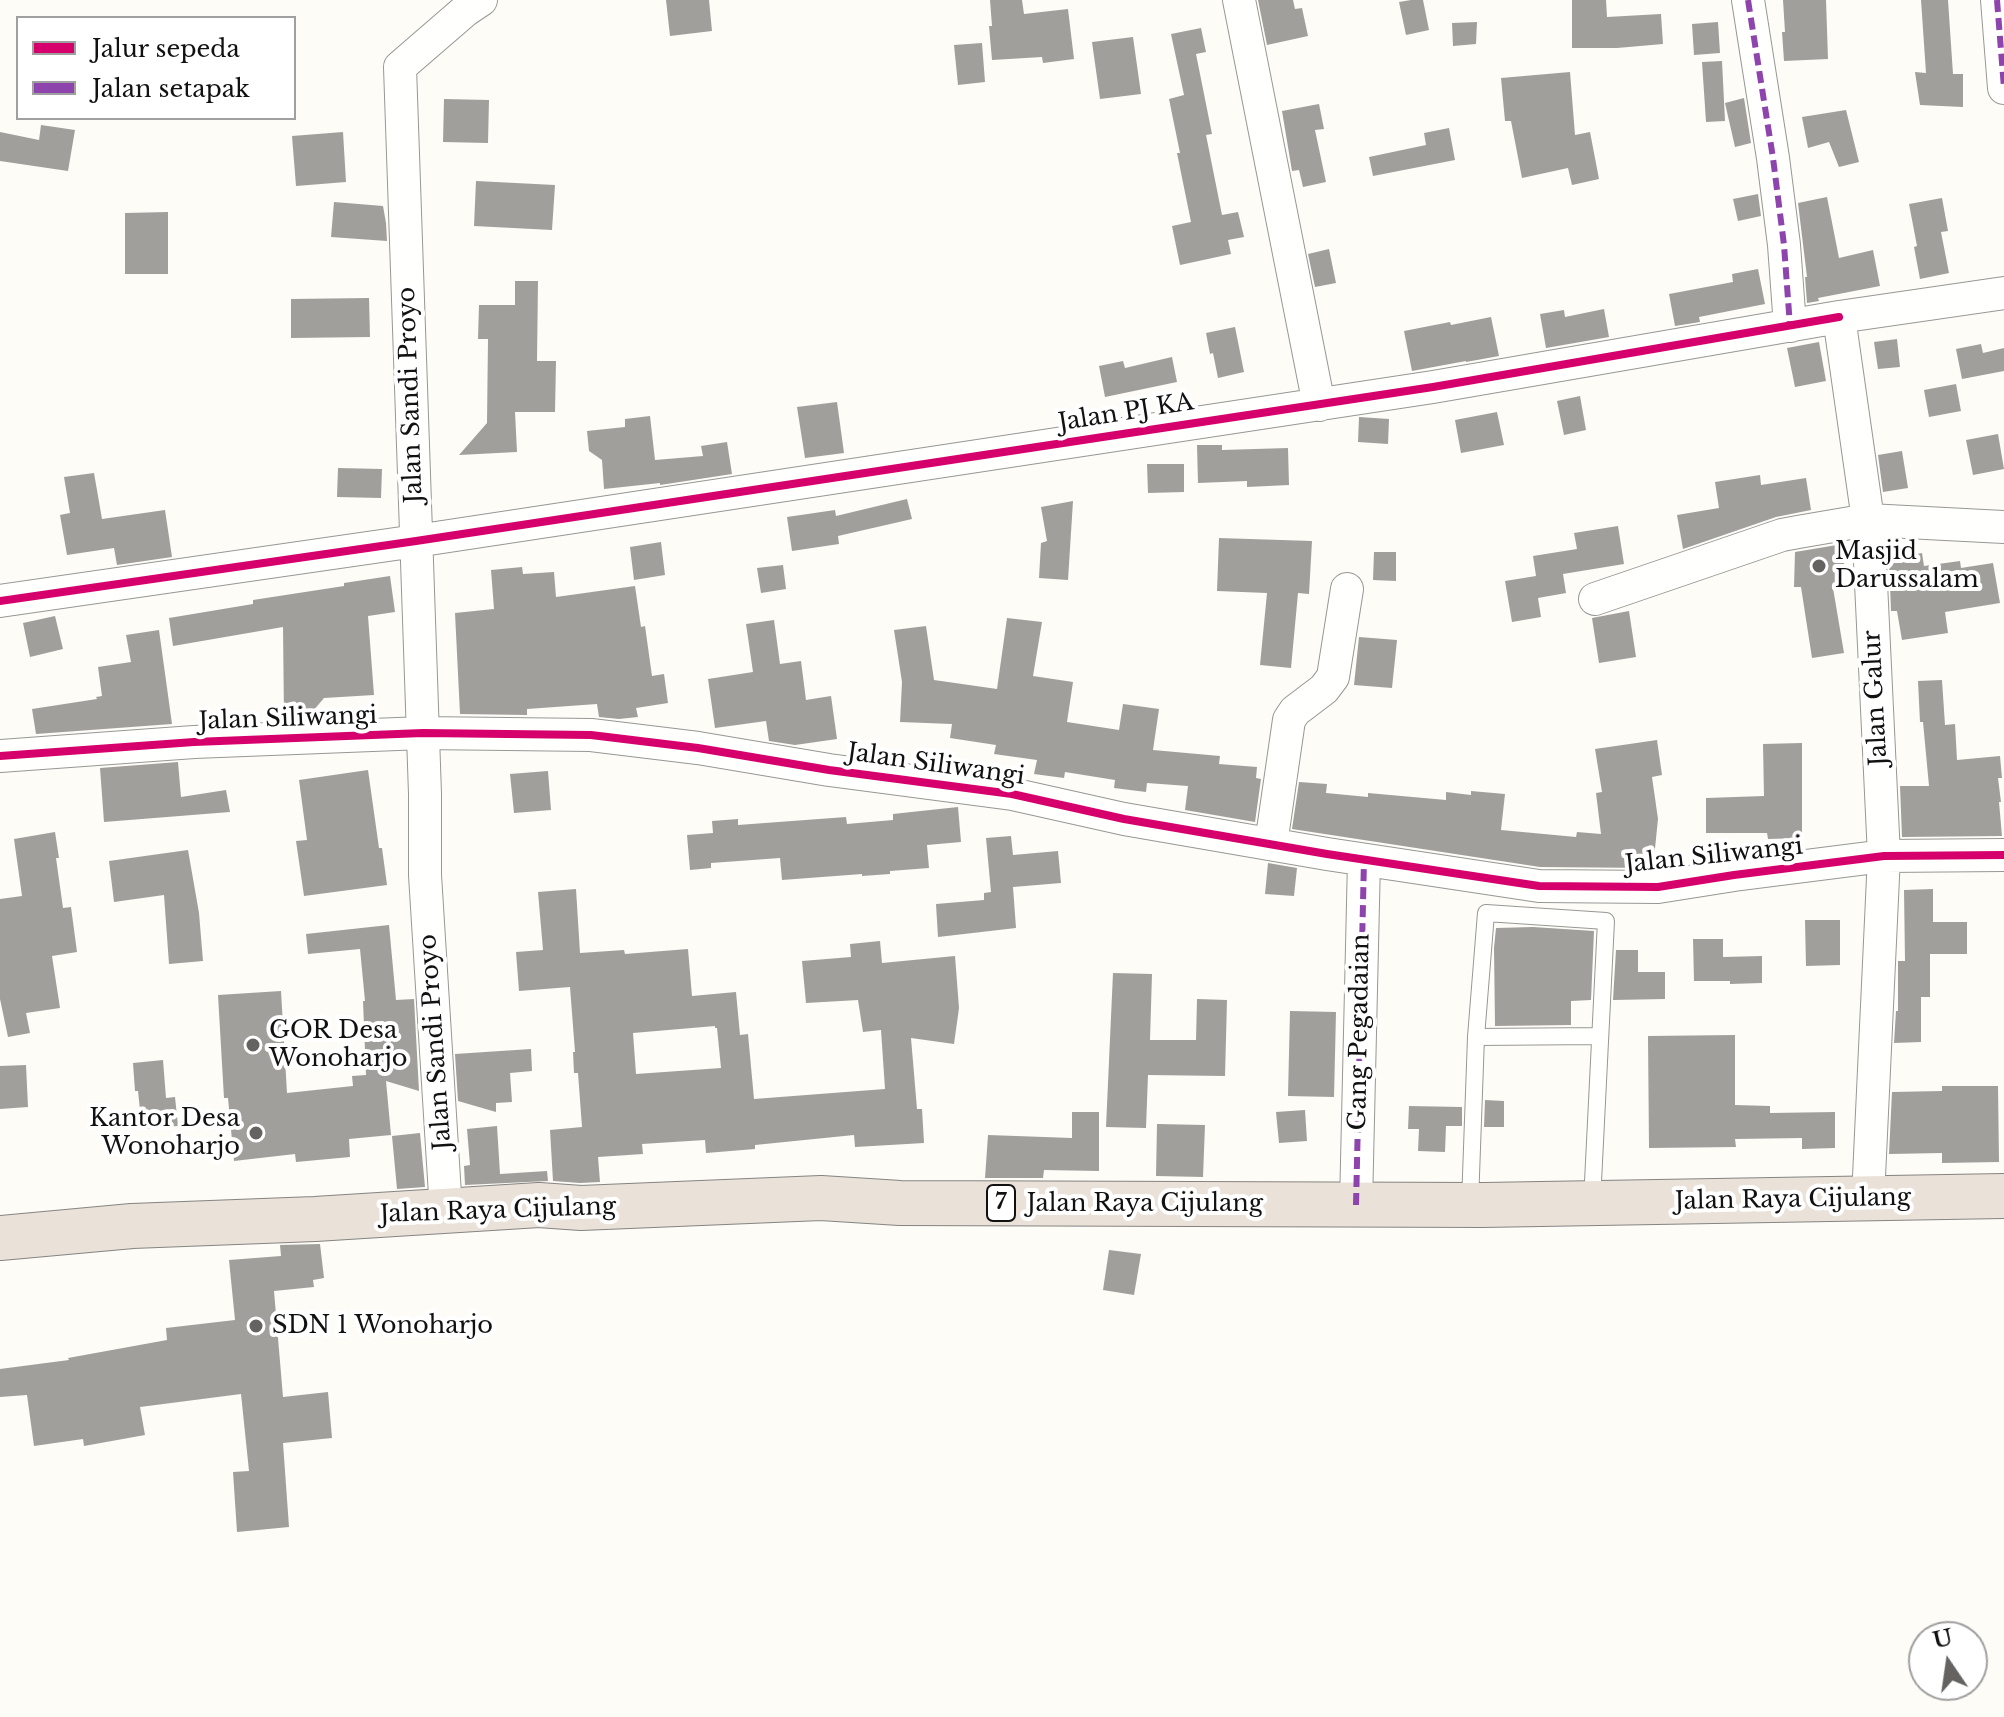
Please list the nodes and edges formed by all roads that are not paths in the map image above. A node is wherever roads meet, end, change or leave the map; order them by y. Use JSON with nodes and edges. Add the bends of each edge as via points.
{"nodes":[{"id":1,"x":481,"y":0,"type":"edge"},
{"id":2,"x":1239,"y":0,"type":"edge"},
{"id":3,"x":1748,"y":0,"type":"edge"},
{"id":4,"x":1997,"y":0,"type":"edge"},
{"id":5,"x":2004,"y":88,"type":"edge"},
{"id":6,"x":2004,"y":293,"type":"edge"},
{"id":7,"x":1839,"y":317,"type":"junction"},
{"id":8,"x":1790,"y":326,"type":"junction"},
{"id":9,"x":1319,"y":405,"type":"junction"},
{"id":10,"x":1868,"y":520,"type":"junction"},
{"id":11,"x":2004,"y":527,"type":"edge"},
{"id":12,"x":416,"y":541,"type":"junction"},
{"id":13,"x":1347,"y":589,"type":"dead end"},
{"id":14,"x":1595,"y":599,"type":"dead end"},
{"id":15,"x":0,"y":601,"type":"edge"},
{"id":16,"x":423,"y":733,"type":"junction"},
{"id":17,"x":0,"y":756,"type":"edge"},
{"id":18,"x":1271,"y":844,"type":"junction"},
{"id":19,"x":2004,"y":855,"type":"edge"},
{"id":20,"x":1884,"y":856,"type":"junction"},
{"id":21,"x":1364,"y":860,"type":"junction"},
{"id":22,"x":1600,"y":1036,"type":"junction"},
{"id":23,"x":1476,"y":1037,"type":"junction"},
{"id":24,"x":2004,"y":1196,"type":"edge"},
{"id":25,"x":1868,"y":1198,"type":"junction"},
{"id":26,"x":1592,"y":1203,"type":"junction"},
{"id":27,"x":1356,"y":1205,"type":"junction"},
{"id":28,"x":1470,"y":1205,"type":"junction"},
{"id":29,"x":446,"y":1211,"type":"junction"},
{"id":30,"x":0,"y":1238,"type":"edge"}],
"edges":[{"from":1,"to":12,"type":"street","name":"Jalan Sandi Proyo","via":[[400,67]]},
{"from":2,"to":9,"type":"street"},
{"from":3,"to":8,"type":"street","via":[[1775,172]]},
{"from":4,"to":5,"type":"street"},
{"from":6,"to":7,"type":"street"},
{"from":7,"to":8,"type":"street","name":"Jalan PJ KA"},
{"from":7,"to":10,"type":"street","name":"Jalan Galur"},
{"from":8,"to":9,"type":"street","name":"Jalan PJ KA"},
{"from":9,"to":12,"type":"street","name":"Jalan PJ KA"},
{"from":10,"to":11,"type":"street"},
{"from":10,"to":14,"type":"street","via":[[1782,535]]},
{"from":10,"to":20,"type":"street","name":"Jalan Galur"},
{"from":12,"to":15,"type":"street","name":"Jalan PJ KA"},
{"from":12,"to":16,"type":"street","name":"Jalan Sandi Proyo"},
{"from":13,"to":18,"type":"street","via":[[1333,677],[1289,720]]},
{"from":16,"to":17,"type":"street","name":"Jalan Siliwangi"},
{"from":16,"to":18,"type":"street","name":"Jalan Siliwangi","via":[[591,735],[698,748],[1012,794]]},
{"from":16,"to":29,"type":"street","name":"Jalan Sandi Proyo","via":[[425,875]]},
{"from":18,"to":21,"type":"street","name":"Jalan Siliwangi"},
{"from":19,"to":20,"type":"street","name":"Jalan Siliwangi"},
{"from":20,"to":21,"type":"street","name":"Jalan Siliwangi","via":[[1658,887],[1539,886]]},
{"from":20,"to":25,"type":"street","name":"Jalan Galur"},
{"from":21,"to":27,"type":"street","name":"Gang Pegadaian"},
{"from":22,"to":23,"type":"lane"},
{"from":22,"to":23,"type":"lane","via":[[1606,921],[1486,913]]},
{"from":22,"to":26,"type":"lane"},
{"from":23,"to":28,"type":"lane"},
{"from":24,"to":25,"type":"highway","name":"Jalan Raya Cijulang","number":"7"},
{"from":25,"to":26,"type":"highway","name":"Jalan Raya Cijulang","number":"7"},
{"from":26,"to":28,"type":"highway","name":"Jalan Raya Cijulang","number":"7"},
{"from":27,"to":28,"type":"highway","name":"Jalan Raya Cijulang","number":"7"},
{"from":27,"to":29,"type":"highway","name":"Jalan Raya Cijulang","number":"7","via":[[821,1198]]},
{"from":29,"to":30,"type":"highway","name":"Jalan Raya Cijulang","number":"7","via":[[132,1226]]}]}
